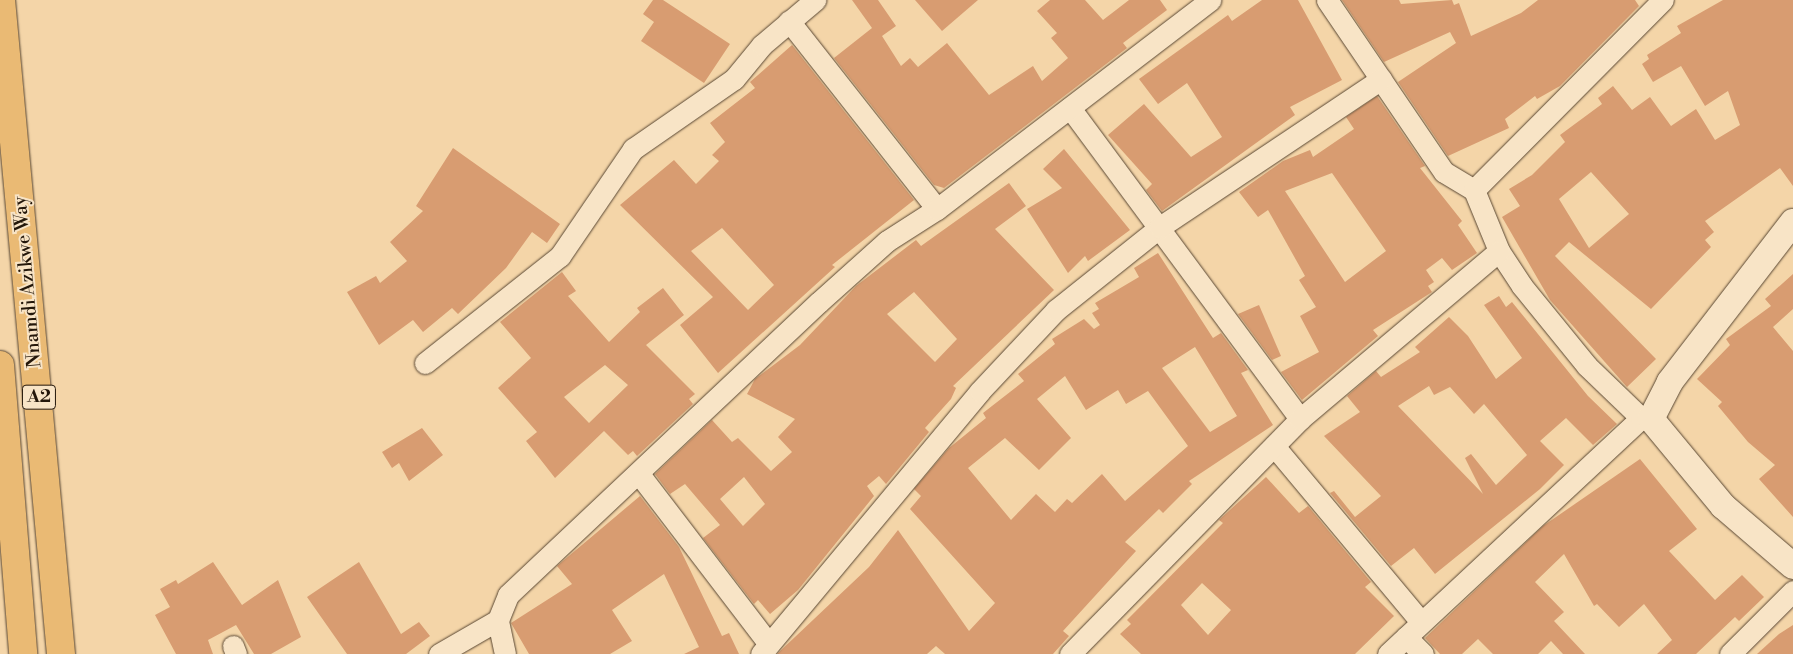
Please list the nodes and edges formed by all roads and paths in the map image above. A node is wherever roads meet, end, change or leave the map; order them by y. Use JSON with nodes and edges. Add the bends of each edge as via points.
{"nodes":[{"id":1,"x":1,"y":0,"type":"edge"},
{"id":2,"x":815,"y":0,"type":"edge"},
{"id":3,"x":1210,"y":0,"type":"edge"},
{"id":4,"x":1327,"y":0,"type":"edge"},
{"id":5,"x":1663,"y":0,"type":"edge"},
{"id":6,"x":789,"y":21,"type":"junction"},
{"id":7,"x":1381,"y":79,"type":"junction"},
{"id":8,"x":1070,"y":108,"type":"junction"},
{"id":9,"x":1474,"y":190,"type":"junction"},
{"id":10,"x":937,"y":209,"type":"junction"},
{"id":11,"x":1793,"y":222,"type":"edge"},
{"id":12,"x":1160,"y":226,"type":"junction"},
{"id":13,"x":1498,"y":251,"type":"junction"},
{"id":14,"x":425,"y":363,"type":"dead end"},
{"id":15,"x":0,"y":365,"type":"edge"},
{"id":16,"x":1646,"y":418,"type":"junction"},
{"id":17,"x":1300,"y":419,"type":"junction"},
{"id":18,"x":1274,"y":446,"type":"junction"},
{"id":19,"x":638,"y":474,"type":"junction"},
{"id":20,"x":1793,"y":566,"type":"edge"},
{"id":21,"x":1793,"y":591,"type":"edge"},
{"id":22,"x":498,"y":620,"type":"junction"},
{"id":23,"x":1421,"y":622,"type":"junction"},
{"id":24,"x":1406,"y":637,"type":"junction"},
{"id":25,"x":764,"y":648,"type":"edge"},
{"id":26,"x":23,"y":654,"type":"edge"},
{"id":27,"x":61,"y":654,"type":"edge"},
{"id":28,"x":439,"y":654,"type":"edge"},
{"id":29,"x":505,"y":654,"type":"edge"},
{"id":30,"x":1070,"y":654,"type":"edge"},
{"id":31,"x":1388,"y":654,"type":"edge"},
{"id":32,"x":1423,"y":654,"type":"edge"},
{"id":33,"x":1730,"y":654,"type":"edge"}],
"edges":[{"from":1,"to":27,"type":"highway","name":"Nnamdi Azikwe Way","number":"A2"},
{"from":2,"to":6,"type":"street"},
{"from":3,"to":8,"type":"street"},
{"from":4,"to":7,"type":"street"},
{"from":5,"to":9,"type":"street"},
{"from":6,"to":10,"type":"street"},
{"from":6,"to":14,"type":"street","via":[[734,79],[633,149],[560,256]]},
{"from":7,"to":9,"type":"street","via":[[1444,172]]},
{"from":7,"to":12,"type":"street"},
{"from":8,"to":10,"type":"street"},
{"from":8,"to":12,"type":"street"},
{"from":9,"to":13,"type":"street"},
{"from":10,"to":19,"type":"street","via":[[888,241]]},
{"from":11,"to":16,"type":"street"},
{"from":12,"to":17,"type":"street"},
{"from":12,"to":25,"type":"street","via":[[1049,317],[980,391]]},
{"from":13,"to":16,"type":"street","via":[[1587,366]]},
{"from":13,"to":17,"type":"street"},
{"from":15,"to":26,"type":"highway","name":"Nnamdi Azikwe Way","number":"A2"},
{"from":16,"to":20,"type":"street","via":[[1723,506]]},
{"from":16,"to":23,"type":"street"},
{"from":17,"to":18,"type":"street"},
{"from":18,"to":23,"type":"street"},
{"from":18,"to":30,"type":"street"},
{"from":19,"to":22,"type":"street","via":[[508,595]]},
{"from":19,"to":25,"type":"street"},
{"from":21,"to":33,"type":"street"},
{"from":22,"to":28,"type":"street"},
{"from":22,"to":29,"type":"street"},
{"from":23,"to":24,"type":"street"},
{"from":24,"to":31,"type":"street"},
{"from":24,"to":32,"type":"street"}]}
